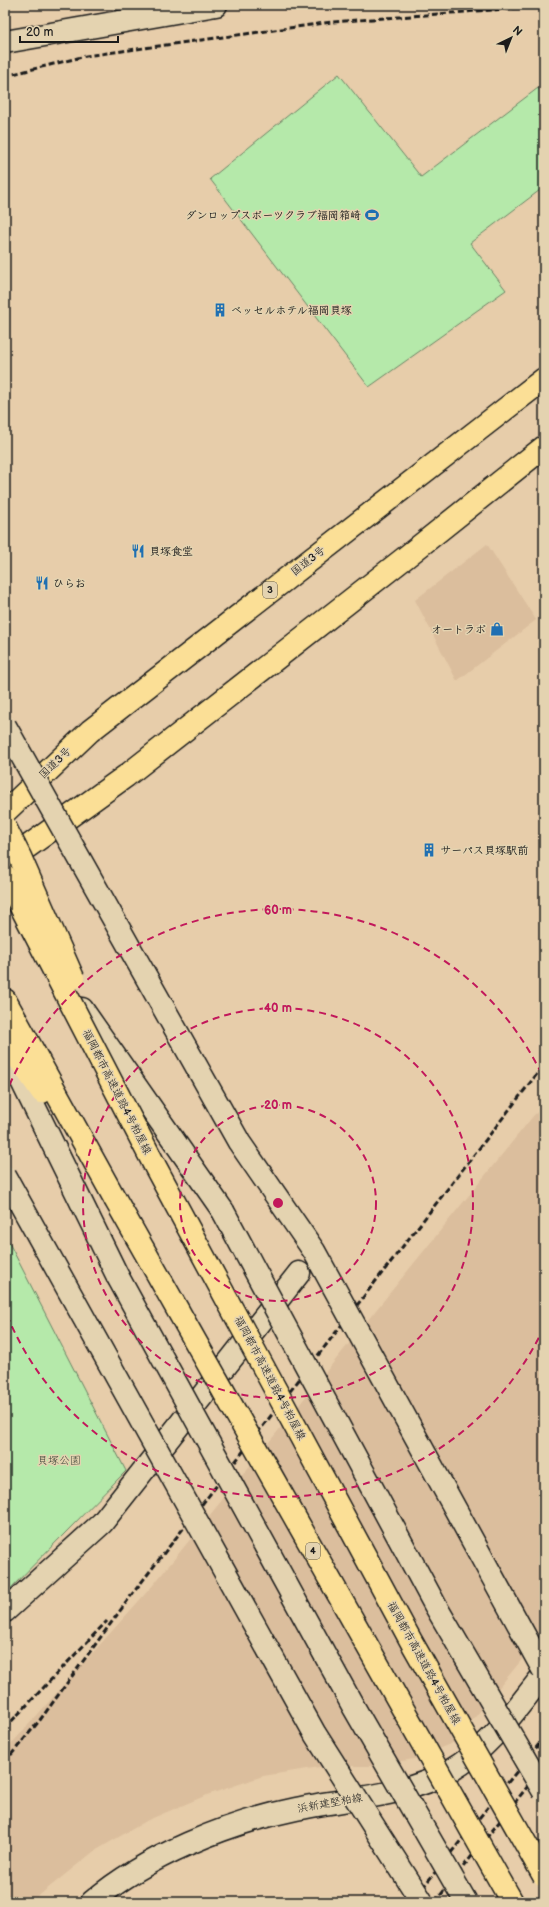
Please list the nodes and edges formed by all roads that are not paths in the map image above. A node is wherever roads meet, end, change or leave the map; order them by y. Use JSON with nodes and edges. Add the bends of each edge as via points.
{"nodes":[{"id":1,"x":216,"y":5,"type":"edge"},
{"id":2,"x":5,"y":42,"type":"edge"},
{"id":3,"x":544,"y":379,"type":"edge"},
{"id":4,"x":544,"y":447,"type":"edge"},
{"id":5,"x":5,"y":726,"type":"edge"},
{"id":6,"x":5,"y":812,"type":"edge"},
{"id":7,"x":5,"y":828,"type":"edge"},
{"id":8,"x":5,"y":863,"type":"edge"},
{"id":9,"x":5,"y":876,"type":"edge"},
{"id":10,"x":5,"y":900,"type":"edge"},
{"id":11,"x":5,"y":1000,"type":"edge"},
{"id":12,"x":5,"y":1039,"type":"edge"},
{"id":13,"x":5,"y":1048,"type":"edge"},
{"id":14,"x":156,"y":1168,"type":"junction"},
{"id":15,"x":5,"y":1176,"type":"edge"},
{"id":16,"x":114,"y":1199,"type":"junction"},
{"id":17,"x":299,"y":1273,"type":"dead end"},
{"id":18,"x":5,"y":1611,"type":"edge"},
{"id":19,"x":544,"y":1673,"type":"edge"},
{"id":20,"x":544,"y":1792,"type":"edge"},
{"id":21,"x":544,"y":1876,"type":"edge"},
{"id":22,"x":92,"y":1902,"type":"edge"},
{"id":23,"x":422,"y":1902,"type":"edge"},
{"id":24,"x":466,"y":1902,"type":"edge"},
{"id":25,"x":512,"y":1902,"type":"edge"}],
"edges":[{"from":1,"to":2,"type":"street"},
{"from":3,"to":6,"type":"highway","name":"国道3号","number":"3","via":[[90,731]]},
{"from":4,"to":8,"type":"highway","via":[[126,776]]},
{"from":5,"to":19,"type":"street","bridge":true,"via":[[239,1142],[314,1250]]},
{"from":7,"to":14,"type":"highway","bridge":true},
{"from":9,"to":14,"type":"highway","name":"福岡都市高速道路4号粕屋線","bridge":true},
{"from":10,"to":20,"type":"street","bridge":true,"via":[[223,1211],[435,1605]]},
{"from":11,"to":16,"type":"highway"},
{"from":12,"to":16,"type":"highway"},
{"from":13,"to":24,"type":"street","bridge":true,"via":[[118,1277],[353,1706]]},
{"from":14,"to":21,"type":"highway","name":"福岡都市高速道路4号粕屋線","bridge":true,"via":[[407,1634]]},
{"from":15,"to":23,"type":"street","bridge":true,"via":[[315,1734]]},
{"from":16,"to":25,"type":"highway","number":"4","bridge":true},
{"from":17,"to":18,"type":"street","via":[[102,1523]]},
{"from":19,"to":22,"type":"street","name":"浜新建堅粕線","via":[[490,1741],[451,1770],[422,1785],[295,1809],[242,1823],[195,1841],[147,1865],[103,1892]]}]}
